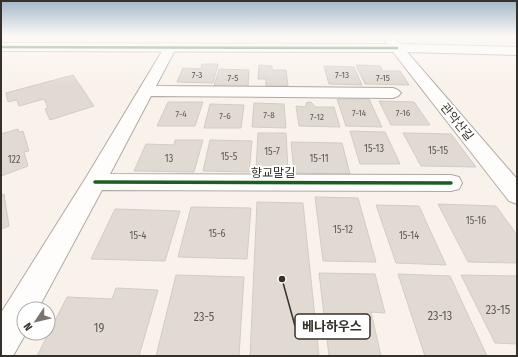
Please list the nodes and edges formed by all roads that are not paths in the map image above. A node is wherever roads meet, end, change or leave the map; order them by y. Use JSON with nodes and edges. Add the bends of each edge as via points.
{"nodes":[{"id":1,"x":168,"y":53,"type":"edge"},
{"id":2,"x":401,"y":53,"type":"edge"},
{"id":3,"x":147,"y":91,"type":"junction"},
{"id":4,"x":393,"y":93,"type":"dead end"},
{"id":5,"x":95,"y":182,"type":"junction"},
{"id":6,"x":451,"y":183,"type":"dead end"},
{"id":7,"x":517,"y":195,"type":"edge"},
{"id":8,"x":1,"y":344,"type":"edge"}],
"edges":[{"from":1,"to":3,"type":"street"},
{"from":2,"to":7,"type":"street","name":"관악산길"},
{"from":3,"to":4,"type":"street"},
{"from":3,"to":5,"type":"street"},
{"from":5,"to":6,"type":"street","name":"향교말길"},
{"from":5,"to":8,"type":"street"}]}
